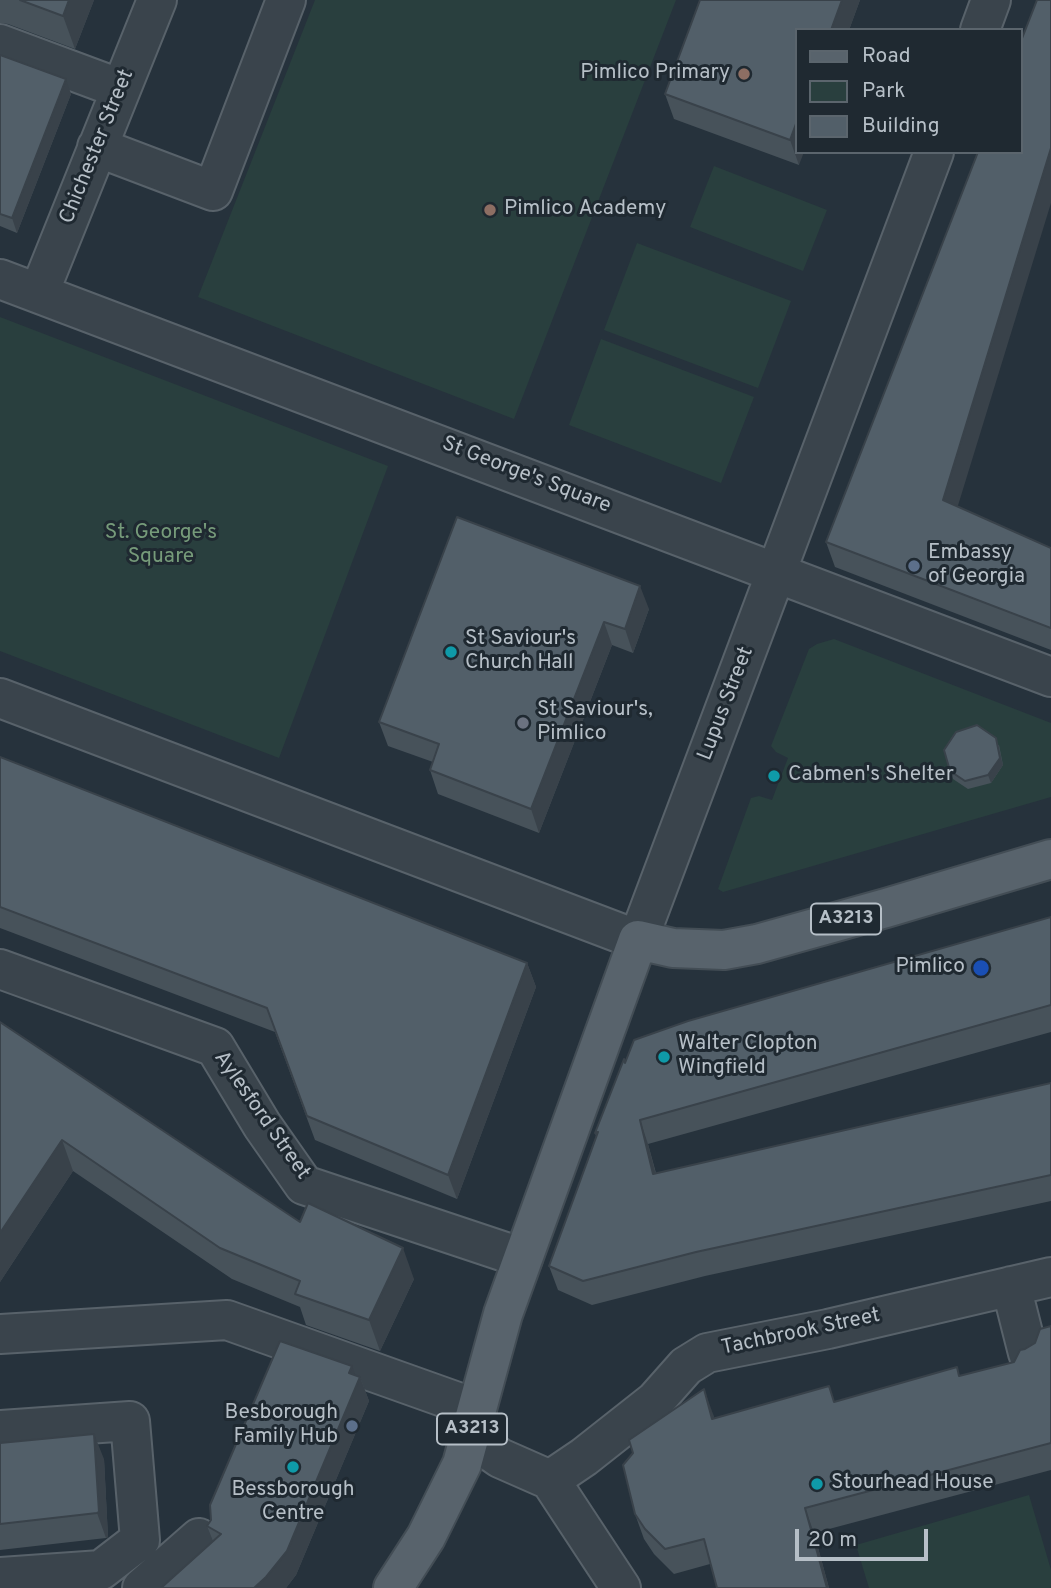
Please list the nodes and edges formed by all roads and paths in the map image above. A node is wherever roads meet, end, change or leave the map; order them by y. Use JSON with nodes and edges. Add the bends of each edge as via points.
{"nodes":[{"id":1,"x":157,"y":0,"type":"edge"},
{"id":2,"x":286,"y":0,"type":"edge"},
{"id":3,"x":991,"y":0,"type":"edge"},
{"id":4,"x":980,"y":28,"type":"edge"},
{"id":5,"x":0,"y":44,"type":"edge"},
{"id":6,"x":121,"y":89,"type":"junction"},
{"id":7,"x":97,"y":147,"type":"junction"},
{"id":8,"x":933,"y":154,"type":"edge"},
{"id":9,"x":0,"y":279,"type":"edge"},
{"id":10,"x":39,"y":293,"type":"junction"},
{"id":11,"x":777,"y":572,"type":"junction"},
{"id":12,"x":1051,"y":677,"type":"edge"},
{"id":13,"x":0,"y":698,"type":"edge"},
{"id":14,"x":1051,"y":859,"type":"edge"},
{"id":15,"x":638,"y":940,"type":"junction"},
{"id":16,"x":0,"y":969,"type":"edge"},
{"id":17,"x":523,"y":1258,"type":"junction"},
{"id":18,"x":1051,"y":1277,"type":"edge"},
{"id":19,"x":1010,"y":1286,"type":"junction"},
{"id":20,"x":0,"y":1334,"type":"edge"},
{"id":21,"x":1028,"y":1353,"type":"edge"},
{"id":22,"x":474,"y":1423,"type":"junction"},
{"id":23,"x":0,"y":1430,"type":"edge"},
{"id":24,"x":550,"y":1480,"type":"junction"},
{"id":25,"x":199,"y":1538,"type":"dead end"},
{"id":26,"x":0,"y":1577,"type":"edge"},
{"id":27,"x":142,"y":1588,"type":"edge"},
{"id":28,"x":393,"y":1588,"type":"edge"},
{"id":29,"x":621,"y":1588,"type":"edge"}],
"edges":[{"from":1,"to":6,"type":"street","name":"Chichester Street"},
{"from":2,"to":7,"type":"street","via":[[213,191]]},
{"from":3,"to":4,"type":"street"},
{"from":5,"to":6,"type":"street"},
{"from":6,"to":7,"type":"street","name":"Chichester Street"},
{"from":7,"to":10,"type":"street","name":"Chichester Street"},
{"from":8,"to":11,"type":"street","name":"Lupus Street"},
{"from":9,"to":10,"type":"street","name":"St George's Square"},
{"from":10,"to":11,"type":"street","name":"St George's Square"},
{"from":11,"to":12,"type":"street","name":"St George's Square"},
{"from":11,"to":15,"type":"street","name":"Lupus Street"},
{"from":13,"to":15,"type":"street"},
{"from":14,"to":15,"type":"main road","number":"A3213","via":[[757,944],[724,950],[673,948]]},
{"from":15,"to":17,"type":"main road","name":"Lupus Street","number":"A3213"},
{"from":16,"to":17,"type":"street","name":"Aylesford Street","via":[[215,1047],[304,1185]]},
{"from":17,"to":22,"type":"main road","number":"A3213"},
{"from":18,"to":19,"type":"street","name":"Tachbrook Street"},
{"from":19,"to":21,"type":"street"},
{"from":19,"to":24,"type":"street","name":"Tachbrook Street","via":[[707,1353],[686,1367],[655,1401]]},
{"from":20,"to":22,"type":"street","via":[[227,1320]]},
{"from":22,"to":24,"type":"street","via":[[500,1458]]},
{"from":22,"to":28,"type":"main road","number":"A3213","via":[[461,1464],[426,1537]]},
{"from":23,"to":26,"type":"street","via":[[130,1421],[140,1540],[101,1570]]},
{"from":24,"to":29,"type":"street"},
{"from":25,"to":27,"type":"street"}]}
